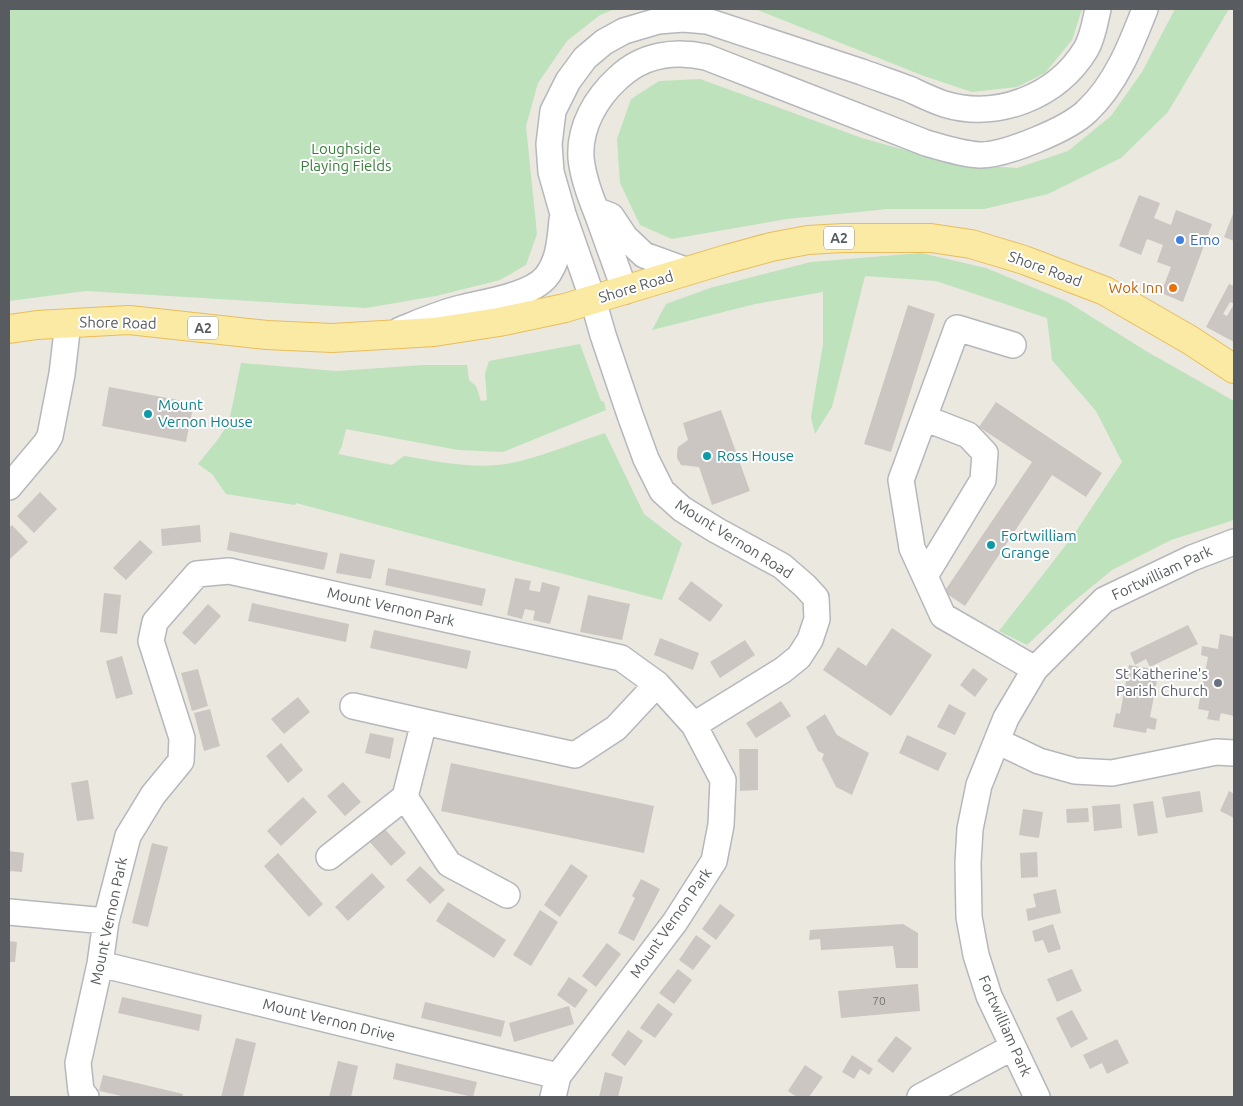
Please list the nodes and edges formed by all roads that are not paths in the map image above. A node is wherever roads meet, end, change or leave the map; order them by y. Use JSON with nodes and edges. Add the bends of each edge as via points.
{"nodes":[{"id":1,"x":1098,"y":9,"type":"edge"},
{"id":2,"x":1145,"y":9,"type":"edge"},
{"id":3,"x":596,"y":210,"type":"junction"},
{"id":4,"x":563,"y":214,"type":"junction"},
{"id":5,"x":688,"y":271,"type":"junction"},
{"id":6,"x":624,"y":291,"type":"junction"},
{"id":7,"x":593,"y":300,"type":"junction"},
{"id":8,"x":68,"y":323,"type":"junction"},
{"id":9,"x":9,"y":329,"type":"edge"},
{"id":10,"x":381,"y":336,"type":"junction"},
{"id":11,"x":1012,"y":346,"type":"dead end"},
{"id":12,"x":1234,"y":369,"type":"edge"},
{"id":13,"x":924,"y":418,"type":"junction"},
{"id":14,"x":9,"y":487,"type":"edge"},
{"id":15,"x":1234,"y":542,"type":"edge"},
{"id":16,"x":925,"y":576,"type":"junction"},
{"id":17,"x":1035,"y":669,"type":"junction"},
{"id":18,"x":657,"y":684,"type":"junction"},
{"id":19,"x":352,"y":706,"type":"dead end"},
{"id":20,"x":424,"y":722,"type":"junction"},
{"id":21,"x":694,"y":725,"type":"junction"},
{"id":22,"x":998,"y":740,"type":"junction"},
{"id":23,"x":1234,"y":753,"type":"edge"},
{"id":24,"x":405,"y":797,"type":"junction"},
{"id":25,"x":329,"y":857,"type":"dead end"},
{"id":26,"x":507,"y":895,"type":"dead end"},
{"id":27,"x":9,"y":912,"type":"edge"},
{"id":28,"x":106,"y":921,"type":"junction"},
{"id":29,"x":100,"y":964,"type":"junction"},
{"id":30,"x":1013,"y":1047,"type":"junction"},
{"id":31,"x":556,"y":1086,"type":"edge"},
{"id":32,"x":86,"y":1097,"type":"edge"},
{"id":33,"x":920,"y":1097,"type":"edge"},
{"id":34,"x":1037,"y":1097,"type":"edge"}],
"edges":[{"from":1,"to":4,"type":"street","name":"Mount Vernon Road","via":[[1086,48],[1049,88],[1011,105],[985,109],[944,104],[892,82],[707,20],[658,20],[624,31],[585,58],[568,80],[554,111],[549,144],[551,172]]},
{"from":2,"to":3,"type":"street","via":[[1119,69],[1087,112],[1022,146],[979,155],[926,143],[706,57],[674,53],[649,59],[627,69],[604,90],[584,131],[581,157]]},
{"from":3,"to":5,"type":"street","via":[[611,216],[625,237],[644,255]]},
{"from":3,"to":6,"type":"street"},
{"from":4,"to":7,"type":"street","name":"Mount Vernon Road"},
{"from":4,"to":10,"type":"street","via":[[555,262],[545,279],[526,291],[459,308]]},
{"from":5,"to":6,"type":"main road","name":"Shore Road","number":"A2"},
{"from":5,"to":12,"type":"main road","name":"Shore Road","number":"A2","via":[[808,240],[932,238],[971,244],[1024,260],[1105,292]]},
{"from":6,"to":7,"type":"main road","name":"Shore Road","number":"A2"},
{"from":7,"to":10,"type":"main road","name":"Shore Road","number":"A2","via":[[498,322]]},
{"from":7,"to":21,"type":"street","name":"Mount Vernon Road","via":[[630,415],[662,491],[682,509],[782,566],[816,598],[817,619],[810,640],[799,657]]},
{"from":8,"to":9,"type":"main road","name":"Shore Road","number":"A2"},
{"from":8,"to":10,"type":"main road","name":"Shore Road","number":"A2","via":[[129,320],[267,334],[332,338]]},
{"from":8,"to":14,"type":"street","via":[[50,436]]},
{"from":11,"to":13,"type":"street","via":[[957,328]]},
{"from":13,"to":16,"type":"street","via":[[901,480],[912,548]]},
{"from":13,"to":16,"type":"street","via":[[968,435],[985,453],[983,480]]},
{"from":15,"to":17,"type":"street","name":"Fortwilliam Park","via":[[1192,558],[1104,600]]},
{"from":16,"to":17,"type":"street","via":[[943,616]]},
{"from":17,"to":22,"type":"street","name":"Fortwilliam Park","via":[[1006,718]]},
{"from":18,"to":20,"type":"street","via":[[616,728],[575,755]]},
{"from":18,"to":21,"type":"street","name":"Mount Vernon Park"},
{"from":18,"to":28,"type":"street","name":"Mount Vernon Park","via":[[620,658],[229,571],[197,574],[155,622],[151,641],[182,738],[181,761],[153,795],[128,836]]},
{"from":19,"to":20,"type":"street"},
{"from":20,"to":24,"type":"street"},
{"from":21,"to":31,"type":"street","name":"Mount Vernon Park","via":[[723,780],[721,825],[714,861],[675,922]]},
{"from":22,"to":23,"type":"street","via":[[1039,761],[1075,771],[1112,773],[1207,754]]},
{"from":22,"to":30,"type":"street","name":"Fortwilliam Park","via":[[979,786],[970,829],[969,917],[976,955],[989,996]]},
{"from":24,"to":25,"type":"street"},
{"from":24,"to":26,"type":"street","via":[[449,864]]},
{"from":27,"to":28,"type":"street"},
{"from":28,"to":29,"type":"street","name":"Mount Vernon Park"},
{"from":29,"to":31,"type":"street","name":"Mount Vernon Drive"},
{"from":29,"to":32,"type":"street","name":"Mount Vernon Park","via":[[78,1063],[81,1091]]},
{"from":30,"to":33,"type":"street"},
{"from":30,"to":34,"type":"street","name":"Fortwilliam Park"}]}
